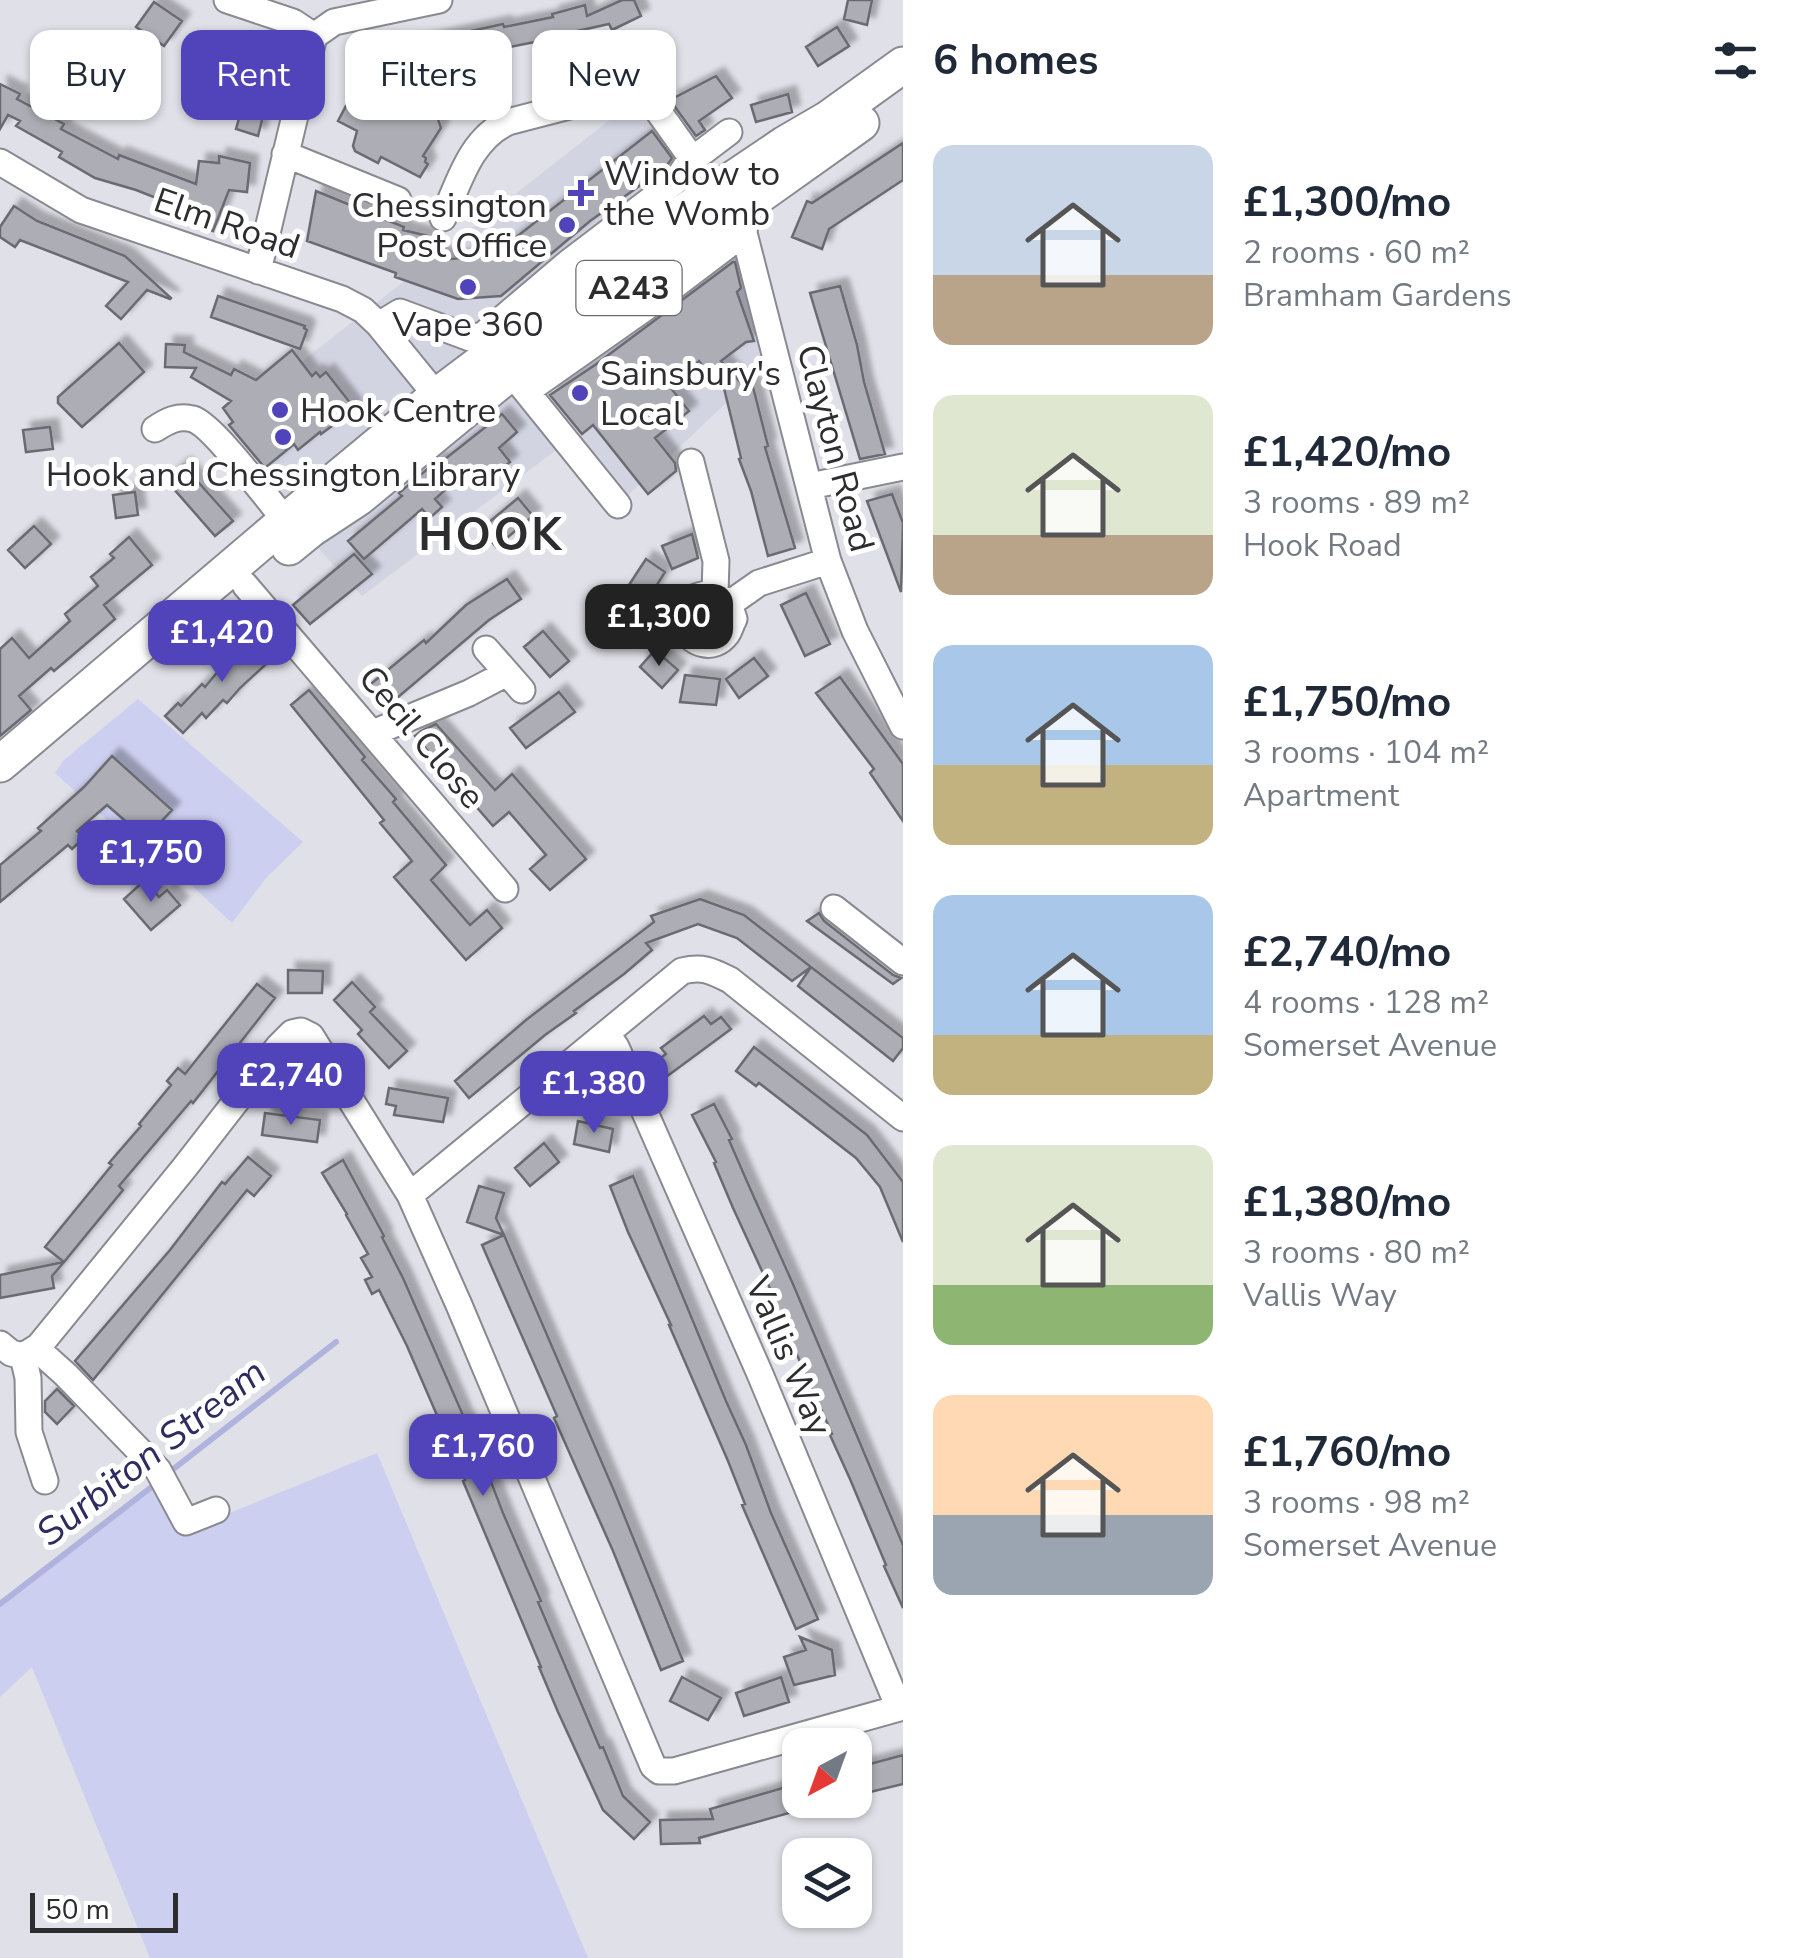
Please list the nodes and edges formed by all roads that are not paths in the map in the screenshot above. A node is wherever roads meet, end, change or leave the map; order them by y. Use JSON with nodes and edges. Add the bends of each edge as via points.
{"nodes":[{"id":1,"x":227,"y":0,"type":"edge"},
{"id":2,"x":439,"y":0,"type":"edge"},
{"id":3,"x":305,"y":30,"type":"edge"},
{"id":4,"x":323,"y":30,"type":"edge"},
{"id":5,"x":903,"y":64,"type":"edge"},
{"id":6,"x":903,"y":94,"type":"edge"},
{"id":7,"x":293,"y":120,"type":"edge"},
{"id":8,"x":729,"y":132,"type":"dead end"},
{"id":9,"x":285,"y":154,"type":"junction"},
{"id":10,"x":0,"y":162,"type":"edge"},
{"id":11,"x":689,"y":182,"type":"junction"},
{"id":12,"x":398,"y":200,"type":"dead end"},
{"id":13,"x":741,"y":206,"type":"junction"},
{"id":14,"x":443,"y":218,"type":"dead end"},
{"id":15,"x":258,"y":271,"type":"junction"},
{"id":16,"x":379,"y":326,"type":"junction"},
{"id":17,"x":519,"y":382,"type":"junction"},
{"id":18,"x":445,"y":407,"type":"junction"},
{"id":19,"x":156,"y":429,"type":"dead end"},
{"id":20,"x":691,"y":462,"type":"dead end"},
{"id":21,"x":903,"y":466,"type":"edge"},
{"id":22,"x":810,"y":486,"type":"junction"},
{"id":23,"x":618,"y":505,"type":"dead end"},
{"id":24,"x":286,"y":520,"type":"junction"},
{"id":25,"x":828,"y":561,"type":"junction"},
{"id":26,"x":245,"y":585,"type":"junction"},
{"id":27,"x":486,"y":649,"type":"dead end"},
{"id":28,"x":903,"y":726,"type":"edge"},
{"id":29,"x":373,"y":733,"type":"junction"},
{"id":30,"x":0,"y":764,"type":"edge"},
{"id":31,"x":0,"y":791,"type":"edge"},
{"id":32,"x":505,"y":890,"type":"dead end"},
{"id":33,"x":834,"y":908,"type":"dead end"},
{"id":34,"x":903,"y":962,"type":"edge"},
{"id":35,"x":608,"y":1034,"type":"junction"},
{"id":36,"x":903,"y":1118,"type":"edge"},
{"id":37,"x":410,"y":1195,"type":"junction"},
{"id":38,"x":20,"y":1349,"type":"edge"},
{"id":39,"x":44,"y":1481,"type":"dead end"},
{"id":40,"x":216,"y":1510,"type":"dead end"},
{"id":41,"x":901,"y":1708,"type":"edge"}],
"edges":[{"from":1,"to":3,"type":"street"},
{"from":2,"to":4,"type":"street"},
{"from":5,"to":13,"type":"highway","number":"A243","via":[[828,118]]},
{"from":6,"to":13,"type":"highway","number":"A243"},
{"from":7,"to":9,"type":"street"},
{"from":8,"to":11,"type":"street"},
{"from":9,"to":12,"type":"street"},
{"from":9,"to":15,"type":"street"},
{"from":10,"to":15,"type":"street","name":"Elm Road","via":[[82,210]]},
{"from":11,"to":13,"type":"highway","number":"A243"},
{"from":11,"to":14,"type":"street","via":[[646,94],[634,89],[496,127],[470,158]]},
{"from":11,"to":16,"type":"street","via":[[568,264],[483,335],[470,338],[400,312]]},
{"from":11,"to":18,"type":"highway","number":"A243","via":[[613,263]]},
{"from":13,"to":17,"type":"highway","number":"A243"},
{"from":13,"to":22,"type":"street","name":"Clayton Road"},
{"from":15,"to":16,"type":"street","name":"Elm Road","via":[[342,299]]},
{"from":16,"to":18,"type":"street","name":"Elm Road"},
{"from":17,"to":18,"type":"highway","number":"A243"},
{"from":17,"to":23,"type":"street"},
{"from":18,"to":24,"type":"highway"},
{"from":18,"to":26,"type":"highway","number":"A243","via":[[439,434]]},
{"from":19,"to":24,"type":"street","via":[[171,418],[193,419],[212,432]]},
{"from":20,"to":25,"type":"street","via":[[722,598]]},
{"from":21,"to":22,"type":"street"},
{"from":22,"to":25,"type":"street","name":"Clayton Road"},
{"from":24,"to":30,"type":"highway"},
{"from":25,"to":28,"type":"street","name":"Clayton Road"},
{"from":26,"to":29,"type":"street","name":"Cecil Close"},
{"from":26,"to":31,"type":"highway","number":"A243"},
{"from":27,"to":29,"type":"street","via":[[514,682],[468,693]]},
{"from":29,"to":32,"type":"street","name":"Cecil Close"},
{"from":33,"to":34,"type":"street"},
{"from":35,"to":36,"type":"street","via":[[682,972],[708,968]]},
{"from":35,"to":37,"type":"street"},
{"from":35,"to":41,"type":"street","name":"Vallis Way"},
{"from":37,"to":38,"type":"street","via":[[311,1036],[292,1033],[185,1167]]},
{"from":37,"to":41,"type":"street","via":[[653,1766],[674,1770]]},
{"from":38,"to":39,"type":"street","via":[[30,1432]]},
{"from":38,"to":40,"type":"street","via":[[66,1375],[164,1480],[186,1522]]}]}
